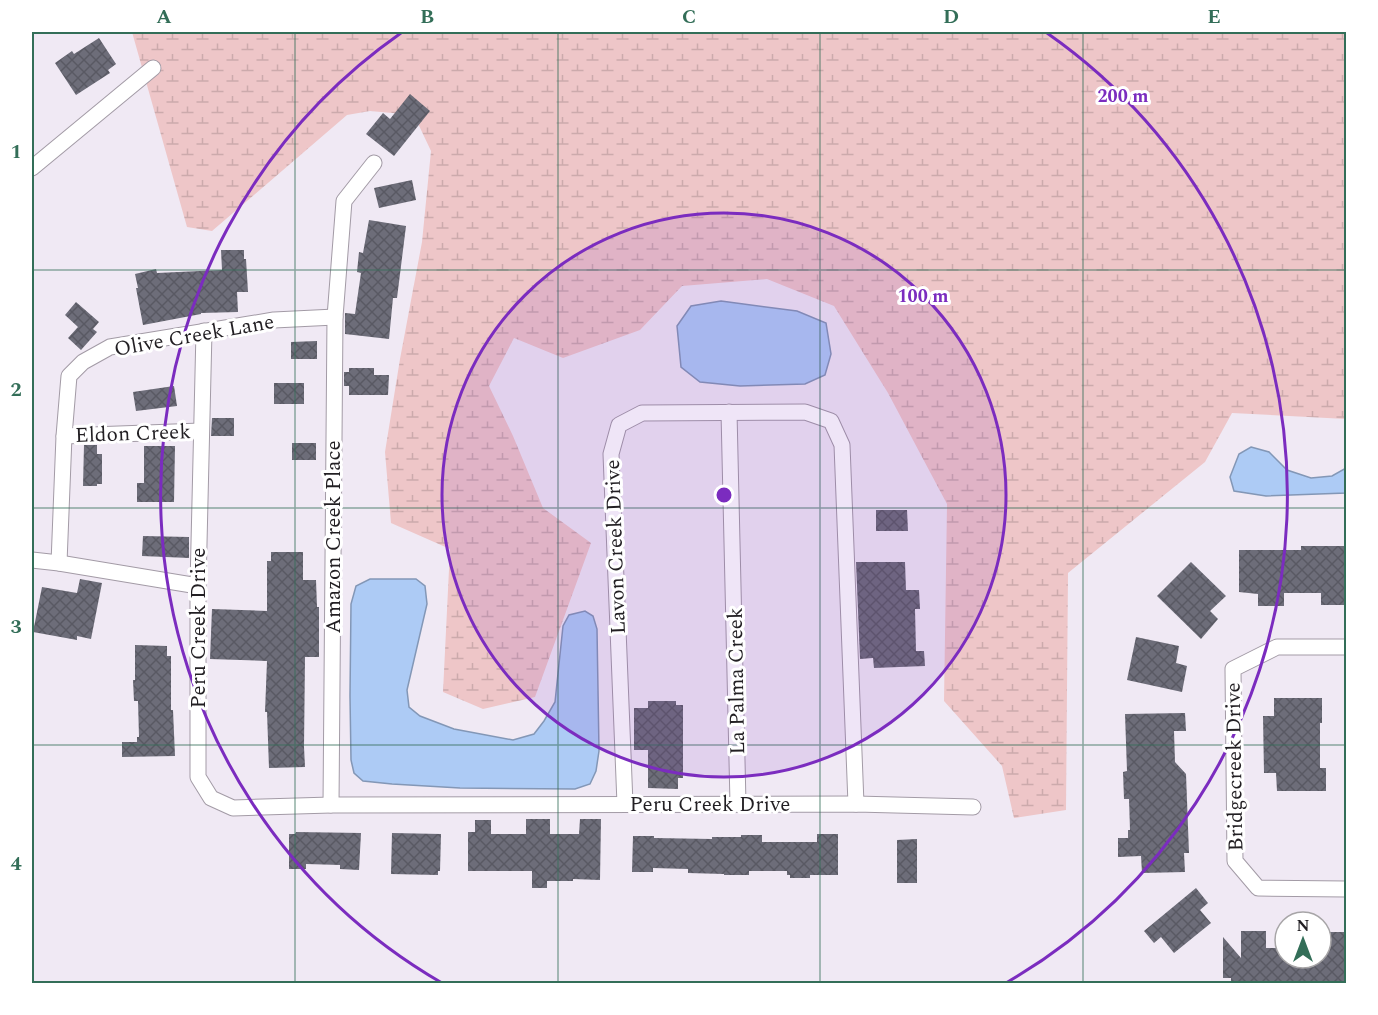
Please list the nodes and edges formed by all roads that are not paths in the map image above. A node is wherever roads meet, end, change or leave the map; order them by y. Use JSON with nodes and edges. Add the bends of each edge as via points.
{"nodes":[{"id":1,"x":153,"y":68,"type":"dead end"},
{"id":2,"x":374,"y":164,"type":"dead end"},
{"id":3,"x":32,"y":168,"type":"edge"},
{"id":4,"x":335,"y":317,"type":"junction"},
{"id":5,"x":204,"y":332,"type":"junction"},
{"id":6,"x":729,"y":412,"type":"junction"},
{"id":7,"x":201,"y":431,"type":"junction"},
{"id":8,"x":64,"y":436,"type":"junction"},
{"id":9,"x":32,"y":560,"type":"edge"},
{"id":10,"x":59,"y":563,"type":"junction"},
{"id":11,"x":198,"y":586,"type":"junction"},
{"id":12,"x":1347,"y":647,"type":"edge"},
{"id":13,"x":625,"y":804,"type":"junction"},
{"id":14,"x":738,"y":804,"type":"junction"},
{"id":15,"x":856,"y":804,"type":"junction"},
{"id":16,"x":331,"y":805,"type":"junction"},
{"id":17,"x":973,"y":807,"type":"dead end"},
{"id":18,"x":1347,"y":889,"type":"edge"}],
"edges":[{"from":1,"to":3,"type":"street"},
{"from":2,"to":4,"type":"street","name":"Amazon Creek Place","via":[[344,201]]},
{"from":4,"to":5,"type":"street","name":"Olive Creek Lane","via":[[274,320]]},
{"from":4,"to":16,"type":"street","name":"Amazon Creek Place"},
{"from":5,"to":7,"type":"street","name":"Peru Creek Drive"},
{"from":5,"to":8,"type":"street","name":"Olive Creek Lane","via":[[110,347],[83,362],[69,376]]},
{"from":6,"to":13,"type":"street","name":"Lavon Creek Drive","via":[[642,413],[619,425],[611,454]]},
{"from":6,"to":14,"type":"street","name":"La Palma Creek"},
{"from":6,"to":15,"type":"street","name":"Lavon Creek Drive","via":[[805,412],[831,421],[842,445]]},
{"from":7,"to":8,"type":"street","name":"Eldon Creek"},
{"from":7,"to":11,"type":"street","name":"Peru Creek Drive"},
{"from":8,"to":10,"type":"street","name":"Olive Creek Lane"},
{"from":9,"to":10,"type":"street"},
{"from":10,"to":11,"type":"street"},
{"from":11,"to":16,"type":"street","name":"Peru Creek Drive","via":[[198,777],[206,791],[211,798],[233,808]]},
{"from":12,"to":18,"type":"street","name":"Bridgecreek Drive","via":[[1278,647],[1233,669],[1235,861],[1258,888]]},
{"from":13,"to":14,"type":"street","name":"Peru Creek Drive"},
{"from":13,"to":16,"type":"street","name":"Peru Creek Drive"},
{"from":14,"to":15,"type":"street","name":"Peru Creek Drive"},
{"from":15,"to":17,"type":"street","name":"Peru Creek Drive"}]}
